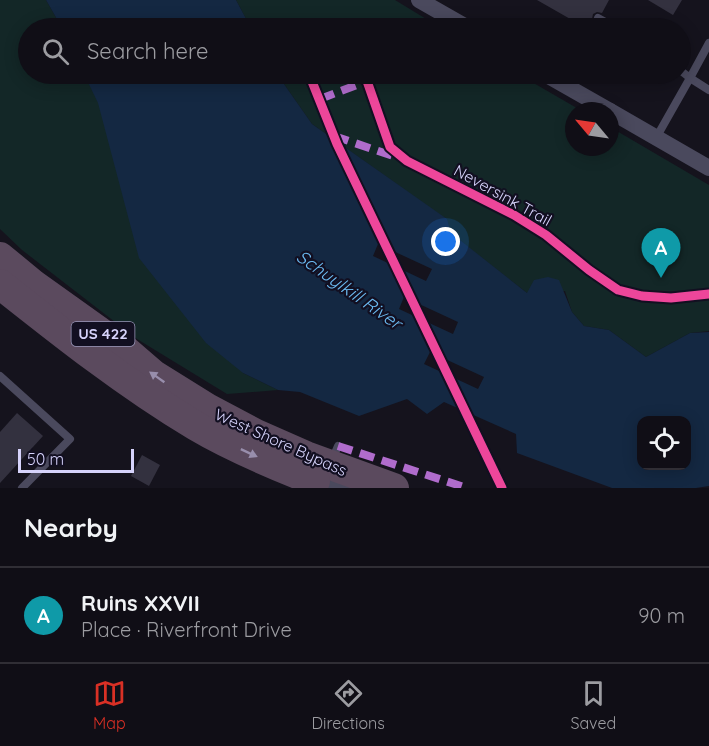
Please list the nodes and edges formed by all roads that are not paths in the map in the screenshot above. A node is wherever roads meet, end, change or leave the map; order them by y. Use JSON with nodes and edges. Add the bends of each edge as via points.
{"nodes":[{"id":1,"x":419,"y":0,"type":"edge"},
{"id":2,"x":450,"y":18,"type":"edge"},
{"id":3,"x":709,"y":43,"type":"edge"},
{"id":4,"x":691,"y":76,"type":"edge"},
{"id":5,"x":691,"y":79,"type":"edge"},
{"id":6,"x":563,"y":84,"type":"edge"},
{"id":7,"x":687,"y":84,"type":"edge"},
{"id":8,"x":709,"y":90,"type":"edge"},
{"id":9,"x":594,"y":102,"type":"edge"},
{"id":10,"x":619,"y":116,"type":"edge"},
{"id":11,"x":656,"y":138,"type":"junction"},
{"id":12,"x":709,"y":168,"type":"edge"},
{"id":13,"x":0,"y":257,"type":"edge"},
{"id":14,"x":0,"y":284,"type":"edge"},
{"id":15,"x":0,"y":299,"type":"edge"},
{"id":16,"x":107,"y":367,"type":"junction"},
{"id":17,"x":0,"y":376,"type":"edge"},
{"id":18,"x":202,"y":417,"type":"junction"},
{"id":19,"x":338,"y":446,"type":"dead end"},
{"id":20,"x":348,"y":487,"type":"edge"},
{"id":21,"x":22,"y":488,"type":"edge"},
{"id":22,"x":322,"y":488,"type":"edge"},
{"id":23,"x":394,"y":488,"type":"edge"}],
"edges":[{"from":1,"to":2,"type":"street"},
{"from":3,"to":4,"type":"lane"},
{"from":5,"to":8,"type":"lane"},
{"from":6,"to":9,"type":"street"},
{"from":7,"to":11,"type":"lane"},
{"from":10,"to":11,"type":"street"},
{"from":11,"to":12,"type":"street"},
{"from":18,"to":13,"type":"highway","name":"West Shore Bypass","number":"US 422","one_way":true,"via":[[125,350]]},
{"from":14,"to":16,"type":"highway","name":"West Shore Bypass","number":"US 422"},
{"from":15,"to":16,"type":"highway","via":[[45,333]]},
{"from":16,"to":18,"type":"highway","name":"West Shore Bypass","number":"US 422"},
{"from":17,"to":21,"type":"lane","via":[[70,439]]},
{"from":18,"to":20,"type":"highway","name":"West Shore Bypass","number":"US 422","one_way":true,"via":[[247,453]]},
{"from":18,"to":23,"type":"highway","name":"West Shore Bypass","number":"US 422"},
{"from":19,"to":22,"type":"lane"},
{"from":20,"to":22,"type":"street"}]}
